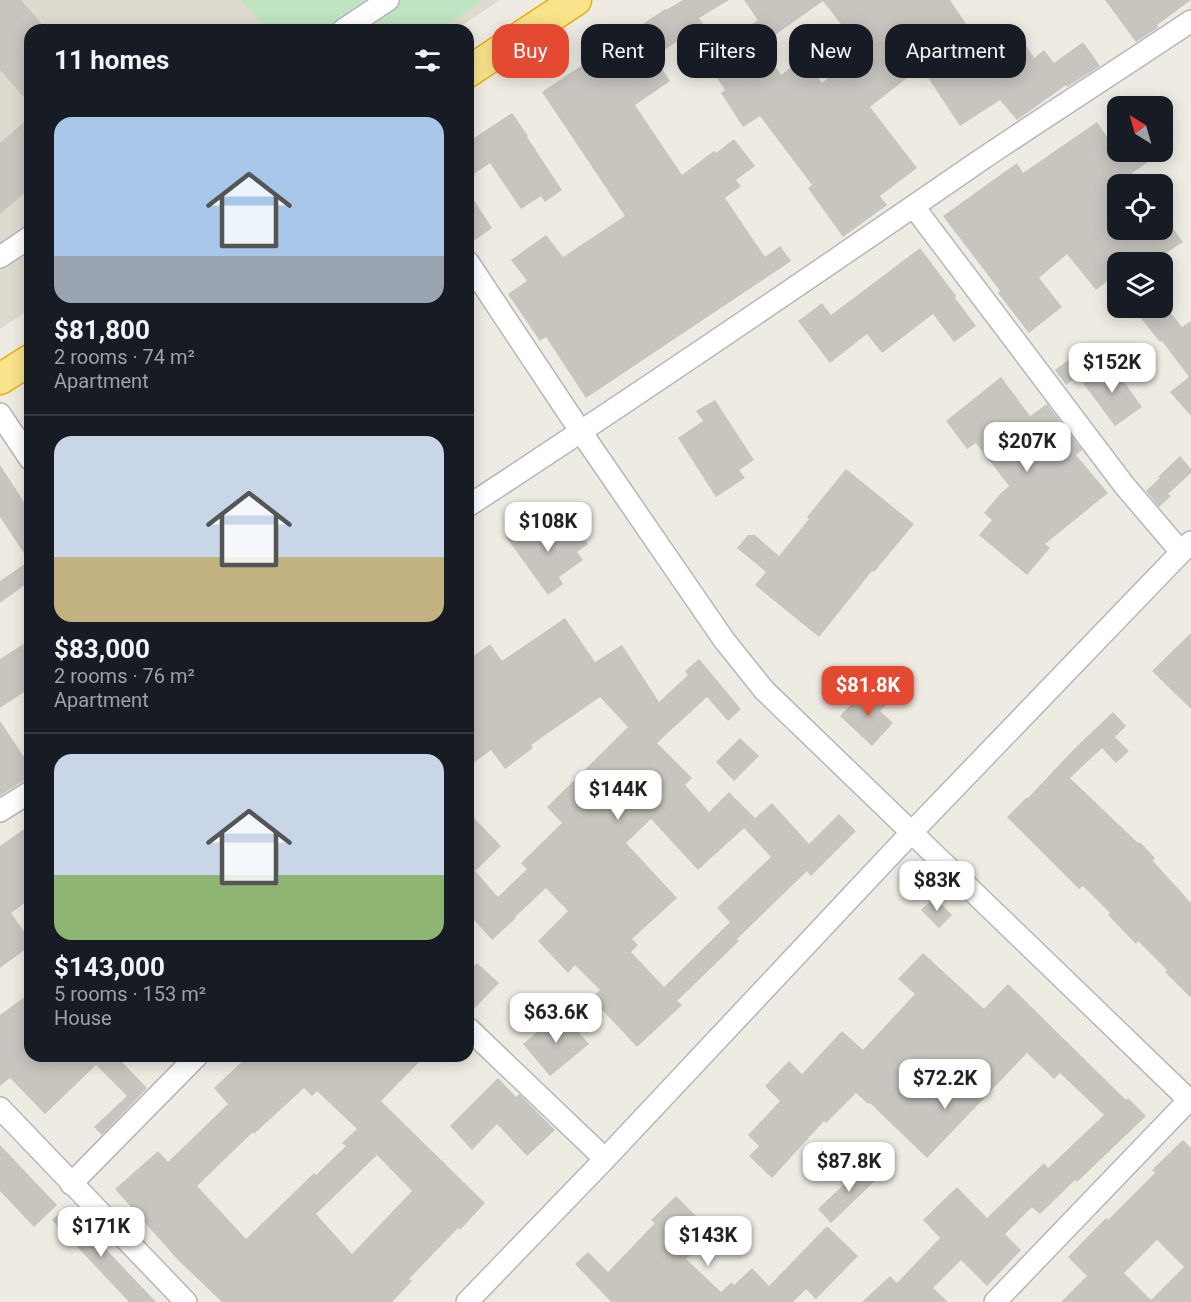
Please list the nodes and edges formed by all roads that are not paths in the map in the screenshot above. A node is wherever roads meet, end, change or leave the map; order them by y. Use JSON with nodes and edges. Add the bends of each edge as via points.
{"nodes":[{"id":1,"x":388,"y":0,"type":"edge"},
{"id":2,"x":576,"y":0,"type":"edge"},
{"id":3,"x":1191,"y":21,"type":"edge"},
{"id":4,"x":352,"y":24,"type":"edge"},
{"id":5,"x":474,"y":68,"type":"edge"},
{"id":6,"x":914,"y":207,"type":"junction"},
{"id":7,"x":24,"y":241,"type":"edge"},
{"id":8,"x":0,"y":257,"type":"edge"},
{"id":9,"x":474,"y":271,"type":"edge"},
{"id":10,"x":24,"y":364,"type":"edge"},
{"id":11,"x":0,"y":379,"type":"edge"},
{"id":12,"x":0,"y":414,"type":"edge"},
{"id":13,"x":580,"y":432,"type":"junction"},
{"id":14,"x":24,"y":450,"type":"edge"},
{"id":15,"x":474,"y":502,"type":"edge"},
{"id":16,"x":1186,"y":547,"type":"edge"},
{"id":17,"x":24,"y":796,"type":"edge"},
{"id":18,"x":0,"y":811,"type":"edge"},
{"id":19,"x":910,"y":832,"type":"junction"},
{"id":20,"x":474,"y":1034,"type":"edge"},
{"id":21,"x":191,"y":1062,"type":"edge"},
{"id":22,"x":1190,"y":1101,"type":"edge"},
{"id":23,"x":0,"y":1108,"type":"edge"},
{"id":24,"x":605,"y":1159,"type":"junction"},
{"id":25,"x":71,"y":1184,"type":"junction"},
{"id":26,"x":186,"y":1302,"type":"edge"},
{"id":27,"x":467,"y":1302,"type":"edge"},
{"id":28,"x":994,"y":1302,"type":"edge"}],
"edges":[{"from":1,"to":4,"type":"street"},
{"from":2,"to":5,"type":"highway"},
{"from":3,"to":6,"type":"street"},
{"from":6,"to":13,"type":"street"},
{"from":6,"to":16,"type":"street","via":[[1124,485]]},
{"from":7,"to":8,"type":"street"},
{"from":9,"to":13,"type":"street"},
{"from":10,"to":11,"type":"highway"},
{"from":12,"to":14,"type":"street"},
{"from":13,"to":15,"type":"street"},
{"from":13,"to":19,"type":"street","via":[[724,640],[764,690]]},
{"from":16,"to":19,"type":"street"},
{"from":17,"to":18,"type":"street"},
{"from":19,"to":22,"type":"street"},
{"from":19,"to":24,"type":"street"},
{"from":20,"to":24,"type":"street"},
{"from":21,"to":25,"type":"street"},
{"from":22,"to":28,"type":"street"},
{"from":23,"to":25,"type":"street"},
{"from":24,"to":27,"type":"street"},
{"from":25,"to":26,"type":"street"}]}
